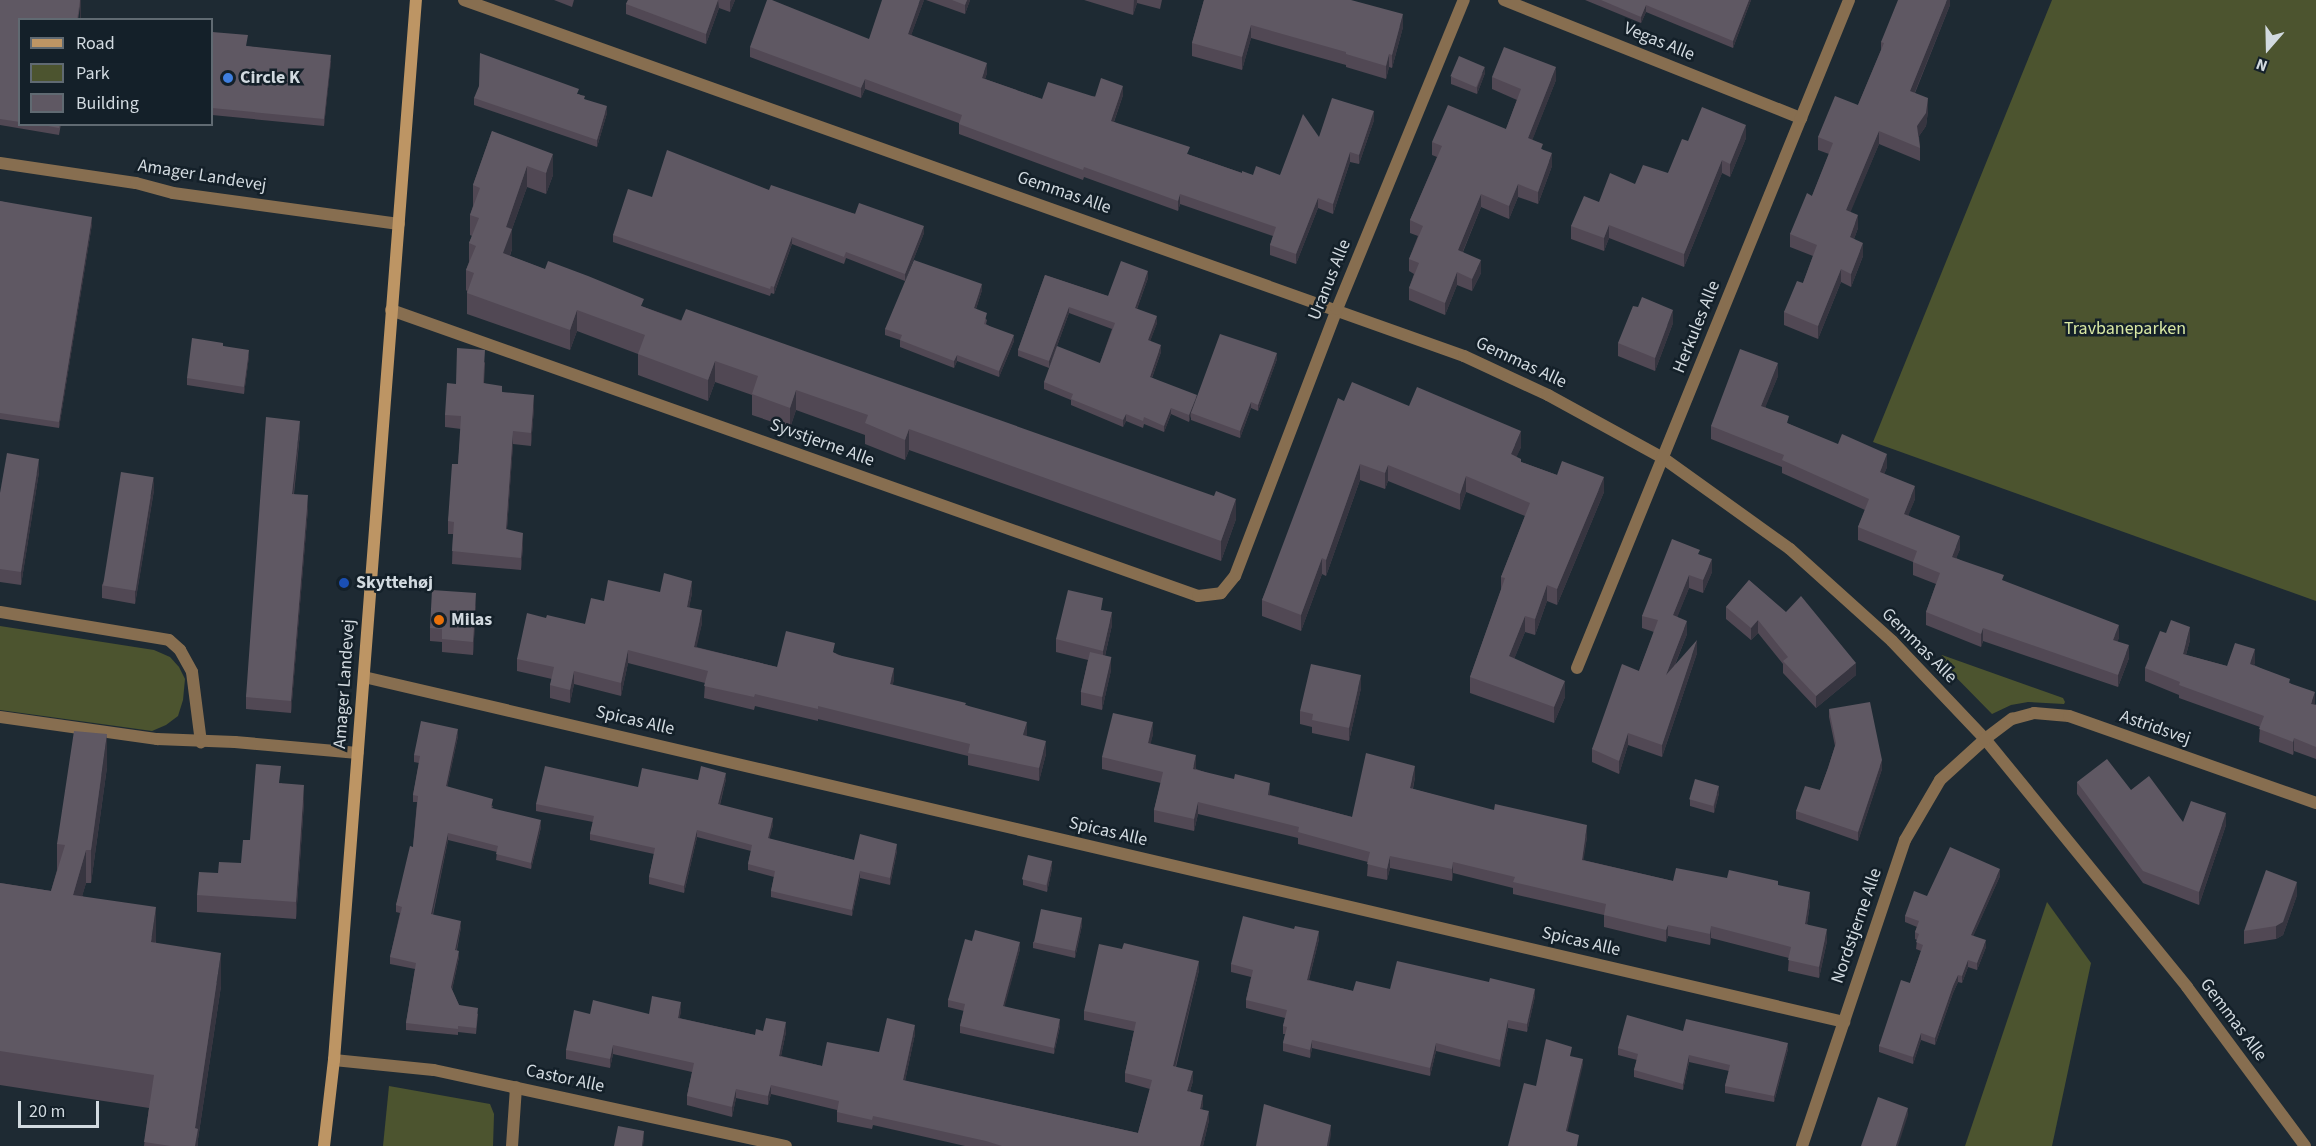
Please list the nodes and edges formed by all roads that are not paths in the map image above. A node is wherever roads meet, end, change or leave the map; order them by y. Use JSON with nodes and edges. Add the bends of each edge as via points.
{"nodes":[{"id":1,"x":416,"y":0,"type":"edge"},
{"id":2,"x":464,"y":0,"type":"edge"},
{"id":3,"x":1464,"y":0,"type":"edge"},
{"id":4,"x":1504,"y":0,"type":"edge"},
{"id":5,"x":1850,"y":0,"type":"edge"},
{"id":6,"x":1801,"y":118,"type":"junction"},
{"id":7,"x":0,"y":162,"type":"edge"},
{"id":8,"x":399,"y":224,"type":"junction"},
{"id":9,"x":1337,"y":309,"type":"junction"},
{"id":10,"x":391,"y":310,"type":"junction"},
{"id":11,"x":1663,"y":458,"type":"junction"},
{"id":12,"x":1235,"y":576,"type":"joint"},
{"id":13,"x":0,"y":612,"type":"edge"},
{"id":14,"x":1577,"y":668,"type":"dead end"},
{"id":15,"x":364,"y":677,"type":"junction"},
{"id":16,"x":0,"y":717,"type":"edge"},
{"id":17,"x":1985,"y":739,"type":"junction"},
{"id":18,"x":201,"y":742,"type":"junction"},
{"id":19,"x":358,"y":753,"type":"junction"},
{"id":20,"x":2316,"y":803,"type":"edge"},
{"id":21,"x":1844,"y":1022,"type":"junction"},
{"id":22,"x":334,"y":1060,"type":"junction"},
{"id":23,"x":516,"y":1087,"type":"junction"},
{"id":24,"x":324,"y":1146,"type":"edge"},
{"id":25,"x":512,"y":1146,"type":"edge"},
{"id":26,"x":786,"y":1146,"type":"edge"},
{"id":27,"x":1802,"y":1146,"type":"edge"},
{"id":28,"x":2306,"y":1146,"type":"edge"}],
"edges":[{"from":1,"to":8,"type":"street","name":"Amager Landevej"},
{"from":2,"to":9,"type":"street","name":"Gemmas Alle"},
{"from":3,"to":9,"type":"street","name":"Uranus Alle"},
{"from":4,"to":6,"type":"street","name":"Vegas Alle"},
{"from":5,"to":6,"type":"street","name":"Herkules Alle"},
{"from":6,"to":11,"type":"street","name":"Herkules Alle"},
{"from":7,"to":8,"type":"street","name":"Amager Landevej","via":[[136,183],[172,193]]},
{"from":8,"to":10,"type":"street","name":"Amager Landevej"},
{"from":9,"to":11,"type":"street","name":"Gemmas Alle","via":[[1464,356],[1548,395]]},
{"from":9,"to":12,"type":"street","name":"Uranus Alle"},
{"from":10,"to":12,"type":"street","name":"Syvstjerne Alle","via":[[1198,596],[1221,592]]},
{"from":10,"to":15,"type":"street","name":"Amager Landevej"},
{"from":11,"to":14,"type":"street","name":"Herkules Alle"},
{"from":11,"to":17,"type":"street","name":"Gemmas Alle","via":[[1790,549],[1892,641]]},
{"from":13,"to":18,"type":"street","via":[[169,640],[180,650],[192,672]]},
{"from":15,"to":19,"type":"street","name":"Amager Landevej"},
{"from":15,"to":21,"type":"street","name":"Spicas Alle"},
{"from":16,"to":18,"type":"street"},
{"from":17,"to":20,"type":"street","name":"Astridsvej","via":[[2012,720],[2034,713],[2069,716]]},
{"from":17,"to":21,"type":"street","name":"Nordstjerne Alle","via":[[1940,780],[1905,840]]},
{"from":17,"to":28,"type":"street","name":"Gemmas Alle","via":[[2187,987]]},
{"from":18,"to":19,"type":"street"},
{"from":19,"to":22,"type":"street","name":"Amager Landevej"},
{"from":21,"to":27,"type":"street","name":"Nordstjerne Alle"},
{"from":22,"to":23,"type":"street","name":"Castor Alle","via":[[434,1070]]},
{"from":22,"to":24,"type":"street","name":"Amager Landevej"},
{"from":23,"to":25,"type":"street"},
{"from":23,"to":26,"type":"street","name":"Castor Alle"}]}
